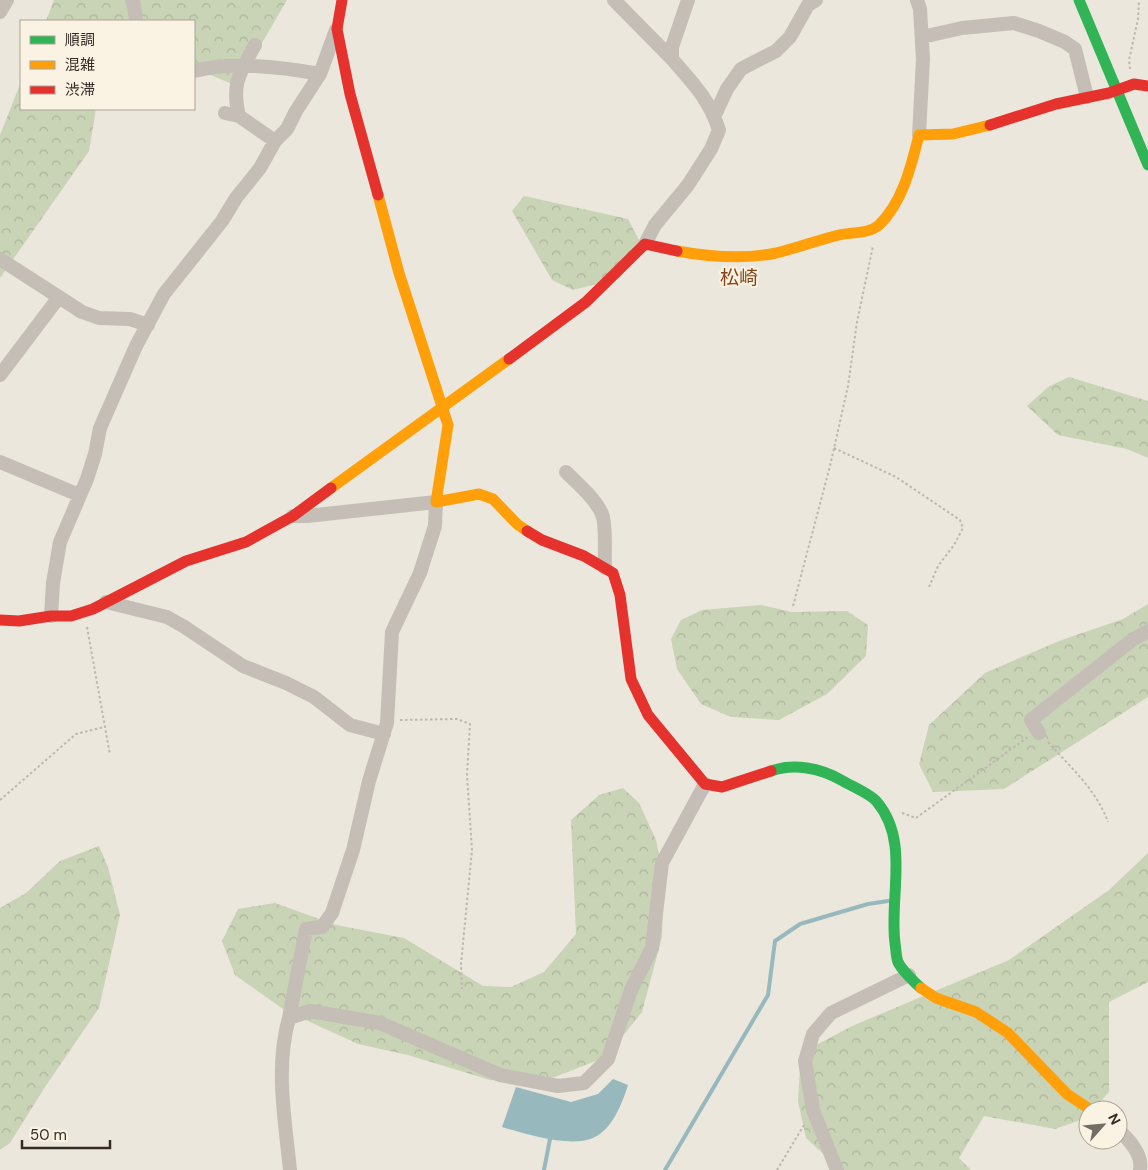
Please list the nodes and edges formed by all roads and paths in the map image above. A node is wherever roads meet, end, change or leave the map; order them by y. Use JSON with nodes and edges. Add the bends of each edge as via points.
{"nodes":[{"id":1,"x":7,"y":0,"type":"edge"},
{"id":2,"x":132,"y":0,"type":"edge"},
{"id":3,"x":342,"y":0,"type":"edge"},
{"id":4,"x":614,"y":0,"type":"edge"},
{"id":5,"x":688,"y":0,"type":"edge"},
{"id":6,"x":816,"y":0,"type":"edge"},
{"id":7,"x":917,"y":0,"type":"edge"},
{"id":8,"x":1079,"y":0,"type":"edge"},
{"id":9,"x":1139,"y":0,"type":"edge"},
{"id":10,"x":0,"y":12,"type":"edge"},
{"id":11,"x":136,"y":20,"type":"edge"},
{"id":12,"x":337,"y":29,"type":"junction"},
{"id":13,"x":922,"y":37,"type":"junction"},
{"id":14,"x":255,"y":45,"type":"dead end"},
{"id":15,"x":672,"y":59,"type":"junction"},
{"id":16,"x":243,"y":67,"type":"junction"},
{"id":17,"x":195,"y":71,"type":"edge"},
{"id":18,"x":320,"y":74,"type":"junction"},
{"id":19,"x":1131,"y":83,"type":"junction"},
{"id":20,"x":1148,"y":86,"type":"edge"},
{"id":21,"x":1117,"y":91,"type":"junction"},
{"id":22,"x":1087,"y":97,"type":"junction"},
{"id":23,"x":714,"y":117,"type":"junction"},
{"id":24,"x":919,"y":135,"type":"junction"},
{"id":25,"x":275,"y":142,"type":"junction"},
{"id":26,"x":1148,"y":165,"type":"edge"},
{"id":27,"x":876,"y":228,"type":"junction"},
{"id":28,"x":645,"y":244,"type":"junction"},
{"id":29,"x":0,"y":259,"type":"edge"},
{"id":30,"x":59,"y":297,"type":"junction"},
{"id":31,"x":148,"y":324,"type":"junction"},
{"id":32,"x":0,"y":375,"type":"edge"},
{"id":33,"x":443,"y":406,"type":"junction"},
{"id":34,"x":834,"y":448,"type":"junction"},
{"id":35,"x":0,"y":462,"type":"edge"},
{"id":36,"x":566,"y":472,"type":"dead end"},
{"id":37,"x":79,"y":496,"type":"junction"},
{"id":38,"x":436,"y":502,"type":"junction"},
{"id":39,"x":294,"y":516,"type":"junction"},
{"id":40,"x":605,"y":568,"type":"junction"},
{"id":41,"x":929,"y":588,"type":"dead end"},
{"id":42,"x":106,"y":602,"type":"junction"},
{"id":43,"x":793,"y":606,"type":"dead end"},
{"id":44,"x":84,"y":612,"type":"junction"},
{"id":45,"x":51,"y":616,"type":"junction"},
{"id":46,"x":0,"y":620,"type":"edge"},
{"id":47,"x":1148,"y":631,"type":"edge"},
{"id":48,"x":388,"y":720,"type":"junction"},
{"id":49,"x":104,"y":727,"type":"junction"},
{"id":50,"x":1039,"y":733,"type":"junction"},
{"id":51,"x":384,"y":734,"type":"junction"},
{"id":52,"x":110,"y":755,"type":"dead end"},
{"id":53,"x":706,"y":784,"type":"junction"},
{"id":54,"x":0,"y":800,"type":"edge"},
{"id":55,"x":881,"y":807,"type":"junction"},
{"id":56,"x":1108,"y":822,"type":"dead end"},
{"id":57,"x":909,"y":975,"type":"junction"},
{"id":58,"x":462,"y":989,"type":"dead end"},
{"id":59,"x":289,"y":1018,"type":"junction"},
{"id":60,"x":1078,"y":1102,"type":"edge"},
{"id":61,"x":813,"y":1110,"type":"junction"},
{"id":62,"x":1128,"y":1138,"type":"edge"},
{"id":63,"x":290,"y":1170,"type":"edge"},
{"id":64,"x":777,"y":1170,"type":"edge"},
{"id":65,"x":837,"y":1170,"type":"edge"},
{"id":66,"x":1140,"y":1170,"type":"edge"}],
"edges":[{"from":1,"to":10,"type":"street"},
{"from":2,"to":11,"type":"street"},
{"from":3,"to":12,"type":"street"},
{"from":4,"to":15,"type":"street"},
{"from":5,"to":15,"type":"street","via":[[672,47]]},
{"from":6,"to":23,"type":"street","via":[[808,5],[790,37],[776,51],[741,69]]},
{"from":7,"to":13,"type":"street"},
{"from":8,"to":21,"type":"street"},
{"from":9,"to":19,"type":"path","via":[[1129,60]]},
{"from":12,"to":18,"type":"street"},
{"from":12,"to":33,"type":"street","via":[[350,94],[399,273]]},
{"from":13,"to":22,"type":"street","via":[[962,28],[1014,23],[1039,30],[1075,49]]},
{"from":13,"to":24,"type":"street"},
{"from":14,"to":16,"type":"street"},
{"from":15,"to":23,"type":"street","via":[[703,95]]},
{"from":16,"to":17,"type":"street","via":[[221,66]]},
{"from":16,"to":18,"type":"street","via":[[277,67]]},
{"from":16,"to":25,"type":"street","via":[[237,80],[232,114]]},
{"from":18,"to":25,"type":"street","via":[[287,130]]},
{"from":19,"to":20,"type":"street"},
{"from":19,"to":21,"type":"street"},
{"from":21,"to":22,"type":"street"},
{"from":21,"to":26,"type":"street"},
{"from":22,"to":24,"type":"street","via":[[966,132],[936,137]]},
{"from":23,"to":28,"type":"street","via":[[719,130],[711,149],[688,185],[655,225]]},
{"from":24,"to":27,"type":"street","via":[[911,167],[892,209]]},
{"from":25,"to":31,"type":"street","via":[[260,168],[164,294]]},
{"from":27,"to":28,"type":"street","via":[[766,255],[729,258],[686,254]]},
{"from":27,"to":34,"type":"path"},
{"from":28,"to":33,"type":"street","via":[[586,302]]},
{"from":29,"to":30,"type":"street"},
{"from":30,"to":31,"type":"street","via":[[82,312],[99,318],[130,319]]},
{"from":30,"to":32,"type":"street"},
{"from":31,"to":37,"type":"street","via":[[100,428],[95,454]]},
{"from":33,"to":38,"type":"street","via":[[448,425],[447,440]]},
{"from":33,"to":39,"type":"street"},
{"from":34,"to":41,"type":"path","via":[[896,478],[960,520],[963,528],[938,566]]},
{"from":34,"to":43,"type":"path"},
{"from":35,"to":37,"type":"street"},
{"from":36,"to":40,"type":"street","via":[[596,503],[602,514]]},
{"from":37,"to":45,"type":"street","via":[[60,542]]},
{"from":38,"to":39,"type":"street"},
{"from":38,"to":40,"type":"street","via":[[479,494],[493,499],[518,524],[542,540]]},
{"from":38,"to":48,"type":"street","via":[[435,526],[420,573],[392,632]]},
{"from":39,"to":42,"type":"street","via":[[246,542],[186,560]]},
{"from":40,"to":53,"type":"street","via":[[613,573],[620,595],[631,679],[639,697],[648,715]]},
{"from":42,"to":44,"type":"street"},
{"from":42,"to":51,"type":"street","via":[[167,617],[243,666],[314,697],[350,725]]},
{"from":44,"to":45,"type":"street"},
{"from":44,"to":49,"type":"path"},
{"from":45,"to":46,"type":"street"},
{"from":47,"to":50,"type":"street","via":[[1132,640],[1031,720]]},
{"from":48,"to":51,"type":"street"},
{"from":48,"to":58,"type":"path","via":[[457,720],[470,724],[467,775],[472,850],[461,956]]},
{"from":49,"to":52,"type":"path"},
{"from":49,"to":54,"type":"path","via":[[76,734]]},
{"from":50,"to":55,"type":"path","via":[[1008,750],[916,818]]},
{"from":50,"to":56,"type":"path","via":[[1091,789]]},
{"from":51,"to":59,"type":"street","via":[[353,850],[332,913],[322,928],[306,929]]},
{"from":53,"to":55,"type":"street","via":[[722,787],[780,768],[801,767],[837,778],[876,800]]},
{"from":53,"to":59,"type":"street","via":[[662,863],[652,948],[631,990],[608,1059],[584,1083],[558,1086],[500,1075],[380,1022],[310,1011]]},
{"from":55,"to":57,"type":"street","via":[[894,836],[894,932],[898,962]]},
{"from":57,"to":60,"type":"street","via":[[919,987],[936,998],[976,1012],[1008,1033],[1066,1094]]},
{"from":57,"to":61,"type":"street","via":[[831,1013],[813,1034],[805,1061]]},
{"from":59,"to":63,"type":"street","via":[[282,1087]]},
{"from":61,"to":64,"type":"path"},
{"from":61,"to":65,"type":"street"},
{"from":62,"to":66,"type":"street","via":[[1141,1164]]}]}
